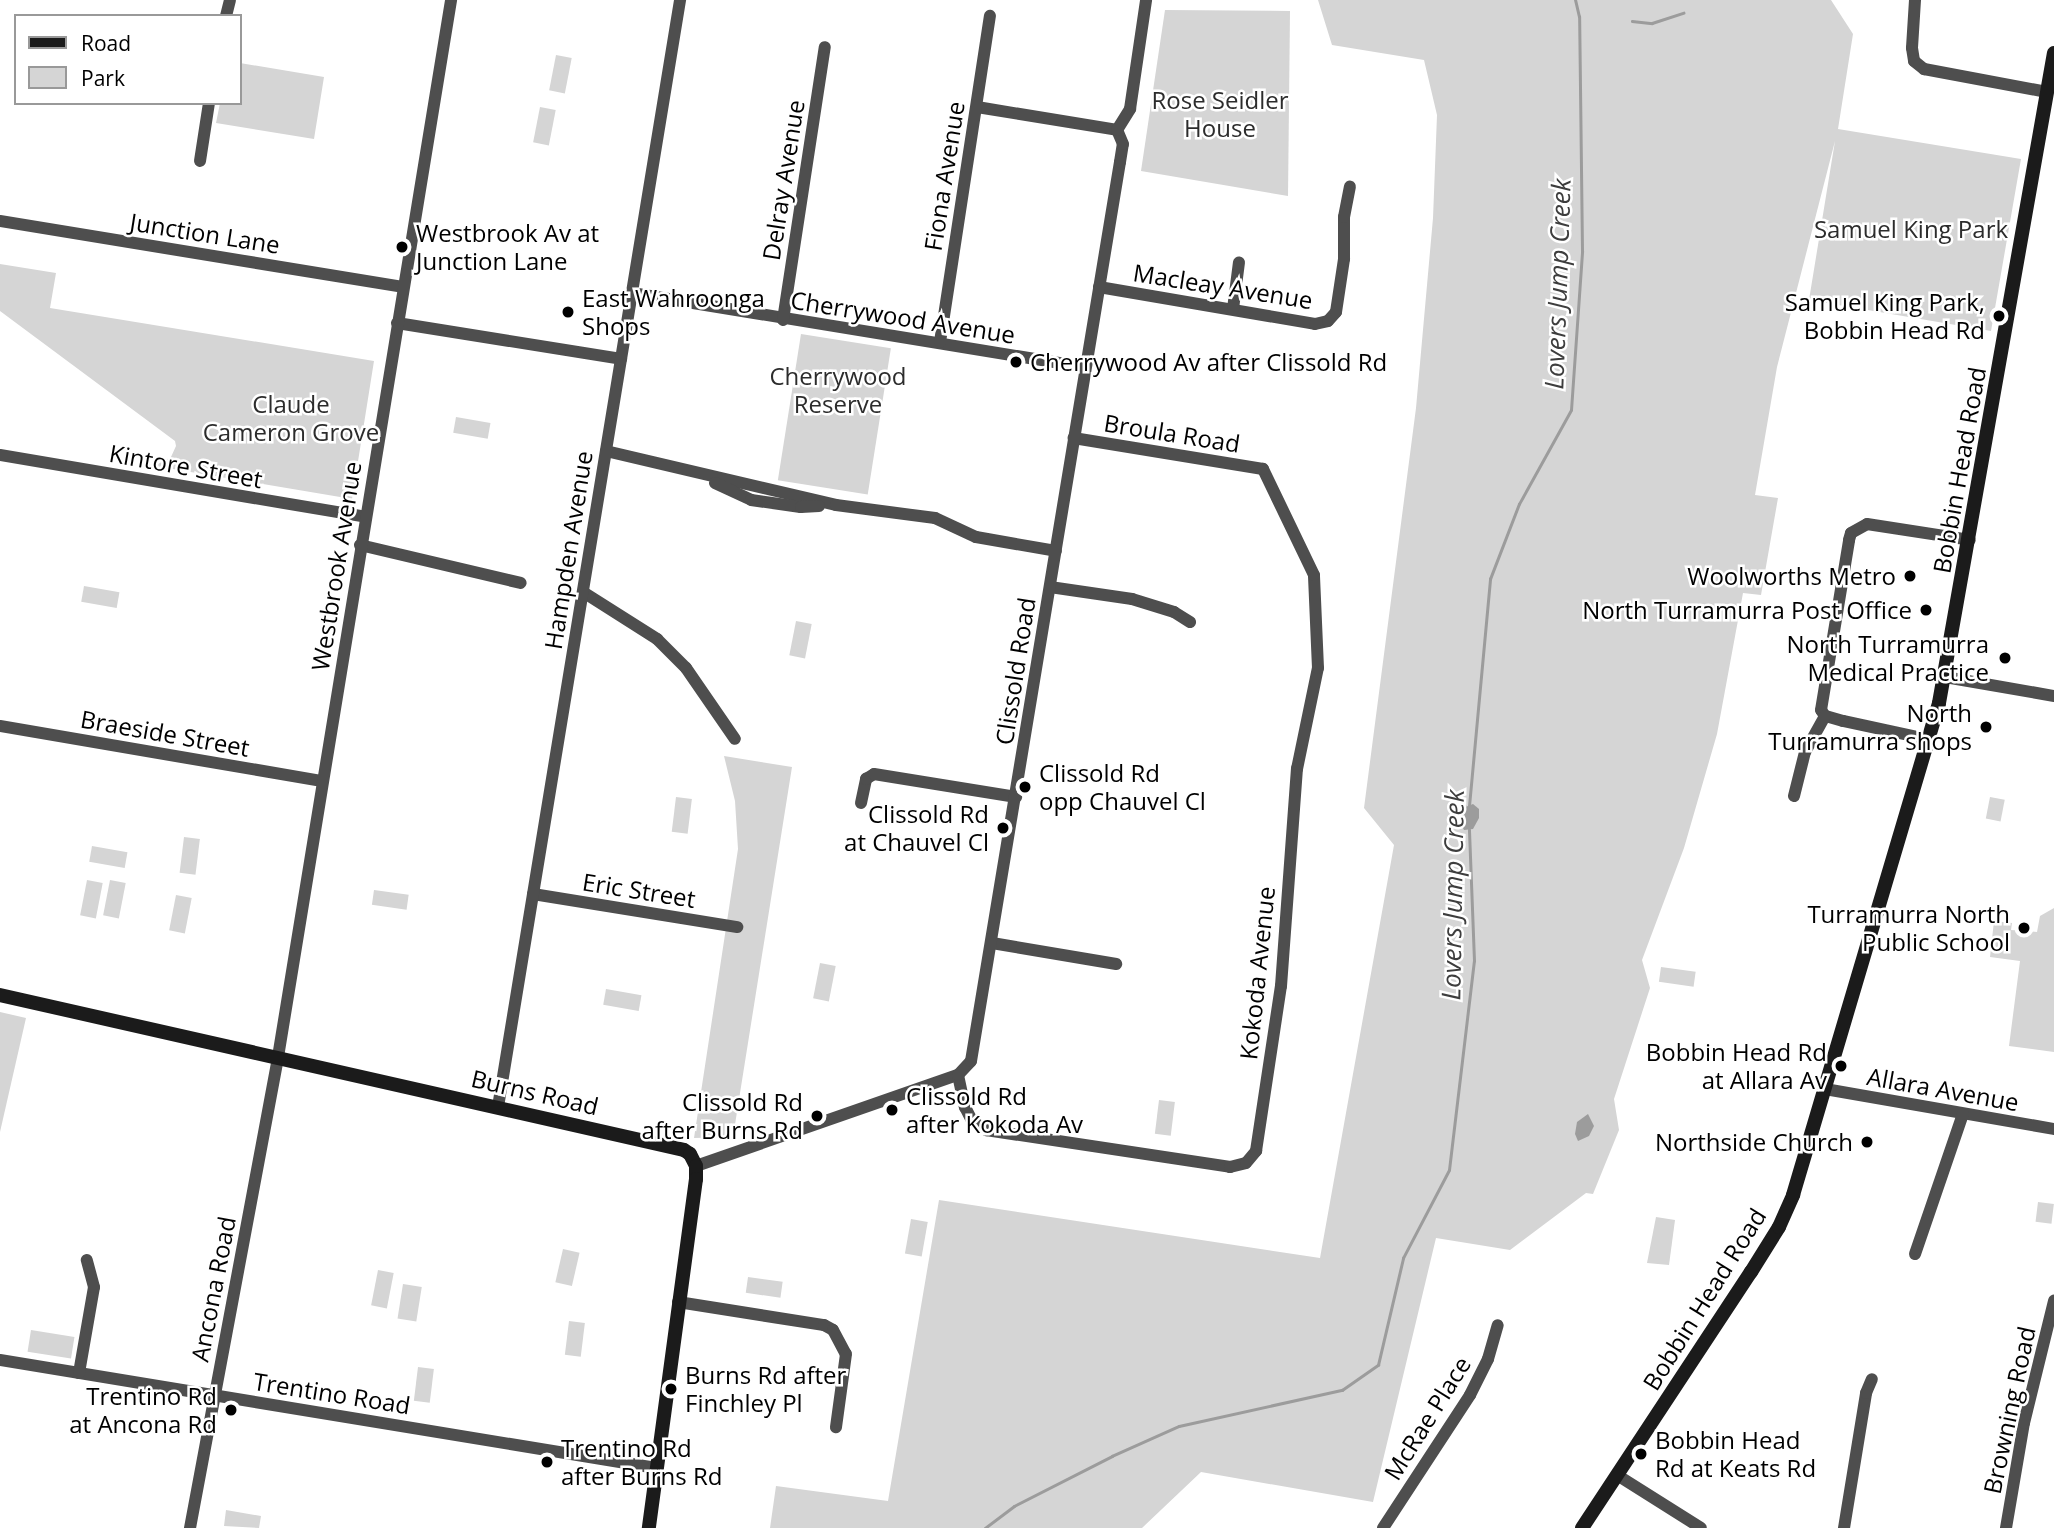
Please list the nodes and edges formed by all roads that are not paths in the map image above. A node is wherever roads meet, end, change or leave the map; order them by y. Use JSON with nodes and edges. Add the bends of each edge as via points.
{"nodes":[{"id":1,"x":451,"y":0,"type":"edge"},
{"id":2,"x":680,"y":0,"type":"edge"},
{"id":3,"x":1146,"y":0,"type":"edge"},
{"id":4,"x":1915,"y":0,"type":"edge"},
{"id":5,"x":990,"y":16,"type":"dead end"},
{"id":6,"x":825,"y":47,"type":"dead end"},
{"id":7,"x":2054,"y":53,"type":"edge"},
{"id":8,"x":2047,"y":92,"type":"junction"},
{"id":9,"x":209,"y":105,"type":"edge"},
{"id":10,"x":977,"y":107,"type":"junction"},
{"id":11,"x":1117,"y":130,"type":"junction"},
{"id":12,"x":200,"y":161,"type":"dead end"},
{"id":13,"x":1350,"y":187,"type":"dead end"},
{"id":14,"x":0,"y":221,"type":"edge"},
{"id":15,"x":1239,"y":262,"type":"dead end"},
{"id":16,"x":403,"y":286,"type":"junction"},
{"id":17,"x":1099,"y":287,"type":"junction"},
{"id":18,"x":632,"y":293,"type":"junction"},
{"id":19,"x":1233,"y":309,"type":"junction"},
{"id":20,"x":783,"y":320,"type":"junction"},
{"id":21,"x":397,"y":323,"type":"junction"},
{"id":22,"x":940,"y":342,"type":"junction"},
{"id":23,"x":621,"y":359,"type":"junction"},
{"id":24,"x":1085,"y":367,"type":"junction"},
{"id":25,"x":1074,"y":438,"type":"junction"},
{"id":26,"x":606,"y":451,"type":"junction"},
{"id":27,"x":0,"y":455,"type":"edge"},
{"id":28,"x":1263,"y":469,"type":"joint"},
{"id":29,"x":365,"y":517,"type":"junction"},
{"id":30,"x":1970,"y":540,"type":"junction"},
{"id":31,"x":360,"y":545,"type":"junction"},
{"id":32,"x":1056,"y":551,"type":"junction"},
{"id":33,"x":521,"y":583,"type":"dead end"},
{"id":34,"x":1050,"y":587,"type":"junction"},
{"id":35,"x":583,"y":592,"type":"junction"},
{"id":36,"x":1190,"y":622,"type":"dead end"},
{"id":37,"x":1945,"y":677,"type":"junction"},
{"id":38,"x":2054,"y":696,"type":"edge"},
{"id":39,"x":1825,"y":716,"type":"junction"},
{"id":40,"x":0,"y":726,"type":"edge"},
{"id":41,"x":735,"y":739,"type":"dead end"},
{"id":42,"x":1927,"y":739,"type":"junction"},
{"id":43,"x":322,"y":781,"type":"junction"},
{"id":44,"x":1794,"y":796,"type":"dead end"},
{"id":45,"x":1016,"y":797,"type":"junction"},
{"id":46,"x":861,"y":803,"type":"dead end"},
{"id":47,"x":533,"y":894,"type":"junction"},
{"id":48,"x":737,"y":927,"type":"dead end"},
{"id":49,"x":992,"y":943,"type":"junction"},
{"id":50,"x":1115,"y":964,"type":"dead end"},
{"id":51,"x":0,"y":995,"type":"edge"},
{"id":52,"x":278,"y":1057,"type":"junction"},
{"id":53,"x":958,"y":1075,"type":"junction"},
{"id":54,"x":1825,"y":1089,"type":"junction"},
{"id":55,"x":498,"y":1107,"type":"junction"},
{"id":56,"x":1963,"y":1114,"type":"junction"},
{"id":57,"x":2054,"y":1129,"type":"edge"},
{"id":58,"x":696,"y":1166,"type":"junction"},
{"id":59,"x":1915,"y":1254,"type":"dead end"},
{"id":60,"x":87,"y":1260,"type":"dead end"},
{"id":61,"x":2054,"y":1301,"type":"edge"},
{"id":62,"x":678,"y":1302,"type":"junction"},
{"id":63,"x":1498,"y":1325,"type":"dead end"},
{"id":64,"x":0,"y":1360,"type":"edge"},
{"id":65,"x":79,"y":1373,"type":"junction"},
{"id":66,"x":1872,"y":1378,"type":"dead end"},
{"id":67,"x":215,"y":1395,"type":"junction"},
{"id":68,"x":836,"y":1427,"type":"dead end"},
{"id":69,"x":656,"y":1468,"type":"junction"},
{"id":70,"x":1617,"y":1475,"type":"junction"},
{"id":71,"x":190,"y":1528,"type":"edge"},
{"id":72,"x":649,"y":1528,"type":"edge"},
{"id":73,"x":1383,"y":1528,"type":"edge"},
{"id":74,"x":1582,"y":1528,"type":"edge"},
{"id":75,"x":1701,"y":1528,"type":"edge"},
{"id":76,"x":1844,"y":1528,"type":"edge"},
{"id":77,"x":2006,"y":1528,"type":"edge"}],
"edges":[{"from":1,"to":16,"type":"street","name":"Westbrook Avenue"},
{"from":2,"to":18,"type":"street","name":"Hampden Avenue"},
{"from":3,"to":11,"type":"street","name":"Clissold Road","via":[[1130,109]]},
{"from":4,"to":8,"type":"street","via":[[1912,48],[1914,61],[1924,69]]},
{"from":5,"to":10,"type":"street","name":"Fiona Avenue"},
{"from":6,"to":20,"type":"street","name":"Delray Avenue"},
{"from":7,"to":8,"type":"main road","name":"Bobbin Head Road"},
{"from":8,"to":30,"type":"main road","name":"Bobbin Head Road"},
{"from":9,"to":12,"type":"street"},
{"from":10,"to":11,"type":"street"},
{"from":10,"to":22,"type":"street","name":"Fiona Avenue"},
{"from":11,"to":17,"type":"street","name":"Clissold Road","via":[[1123,144]]},
{"from":13,"to":19,"type":"street","name":"Macleay Avenue","via":[[1336,312],[1315,324]]},
{"from":14,"to":16,"type":"street","name":"Junction Lane"},
{"from":15,"to":19,"type":"street"},
{"from":16,"to":21,"type":"street","name":"Westbrook Avenue"},
{"from":17,"to":19,"type":"street","name":"Macleay Avenue"},
{"from":17,"to":24,"type":"street","name":"Clissold Road"},
{"from":18,"to":20,"type":"street","name":"Cherrywood Avenue"},
{"from":18,"to":23,"type":"street","name":"Hampden Avenue"},
{"from":20,"to":22,"type":"street","name":"Cherrywood Avenue"},
{"from":21,"to":23,"type":"street"},
{"from":21,"to":29,"type":"street","name":"Westbrook Avenue"},
{"from":22,"to":24,"type":"street","name":"Cherrywood Avenue"},
{"from":23,"to":26,"type":"street","name":"Hampden Avenue"},
{"from":24,"to":25,"type":"street","name":"Clissold Road"},
{"from":25,"to":28,"type":"street","name":"Broula Road"},
{"from":25,"to":32,"type":"street","name":"Clissold Road"},
{"from":26,"to":32,"type":"street","via":[[683,469],[751,500],[934,518],[976,537]]},
{"from":26,"to":35,"type":"street","name":"Hampden Avenue"},
{"from":27,"to":29,"type":"street","name":"Kintore Street"},
{"from":28,"to":53,"type":"street","name":"Kokoda Avenue","via":[[1314,575],[1318,668],[1297,769],[1281,986],[1256,1151],[1246,1163],[1230,1167],[986,1130],[972,1121]]},
{"from":29,"to":31,"type":"street","name":"Westbrook Avenue"},
{"from":30,"to":37,"type":"main road","name":"Bobbin Head Road"},
{"from":30,"to":39,"type":"street","via":[[1876,524],[1851,533],[1822,692]]},
{"from":31,"to":33,"type":"street"},
{"from":31,"to":43,"type":"street","name":"Westbrook Avenue"},
{"from":32,"to":34,"type":"street","name":"Clissold Road"},
{"from":34,"to":36,"type":"street","via":[[1132,599]]},
{"from":34,"to":45,"type":"street","name":"Clissold Road"},
{"from":35,"to":41,"type":"street","via":[[657,639],[694,678]]},
{"from":35,"to":47,"type":"street","name":"Hampden Avenue"},
{"from":37,"to":38,"type":"street"},
{"from":37,"to":42,"type":"main road","name":"Bobbin Head Road"},
{"from":39,"to":42,"type":"street"},
{"from":39,"to":44,"type":"street","via":[[1805,752]]},
{"from":40,"to":43,"type":"street","name":"Braeside Street"},
{"from":42,"to":54,"type":"main road","name":"Bobbin Head Road"},
{"from":43,"to":52,"type":"street","name":"Westbrook Avenue"},
{"from":45,"to":46,"type":"street","via":[[874,774],[866,779]]},
{"from":45,"to":49,"type":"street","name":"Clissold Road"},
{"from":47,"to":48,"type":"street","name":"Eric Street"},
{"from":47,"to":55,"type":"street","name":"Hampden Avenue"},
{"from":49,"to":50,"type":"street"},
{"from":49,"to":53,"type":"street","name":"Clissold Road","via":[[975,1051]]},
{"from":51,"to":52,"type":"main road","name":"Burns Road"},
{"from":52,"to":55,"type":"main road","name":"Burns Road"},
{"from":52,"to":67,"type":"street","name":"Ancona Road"},
{"from":53,"to":58,"type":"street"},
{"from":54,"to":56,"type":"street","name":"Allara Avenue"},
{"from":54,"to":70,"type":"main road","name":"Bobbin Head Road","via":[[1779,1227]]},
{"from":55,"to":58,"type":"main road","name":"Burns Road","via":[[684,1150]]},
{"from":56,"to":57,"type":"street","name":"Allara Avenue"},
{"from":56,"to":59,"type":"street"},
{"from":58,"to":62,"type":"main road"},
{"from":60,"to":65,"type":"street","via":[[94,1287]]},
{"from":61,"to":77,"type":"street","name":"Browning Road","via":[[2024,1423]]},
{"from":62,"to":68,"type":"street","via":[[833,1330],[846,1354]]},
{"from":62,"to":69,"type":"main road"},
{"from":63,"to":73,"type":"street","name":"McRae Place","via":[[1470,1395]]},
{"from":64,"to":65,"type":"street","name":"Trentino Road"},
{"from":65,"to":67,"type":"street","name":"Trentino Road"},
{"from":66,"to":76,"type":"street"},
{"from":67,"to":69,"type":"street","name":"Trentino Road"},
{"from":67,"to":71,"type":"street","name":"Ancona Road"},
{"from":69,"to":72,"type":"main road"},
{"from":70,"to":74,"type":"main road","name":"Bobbin Head Road"},
{"from":70,"to":75,"type":"street"}]}
